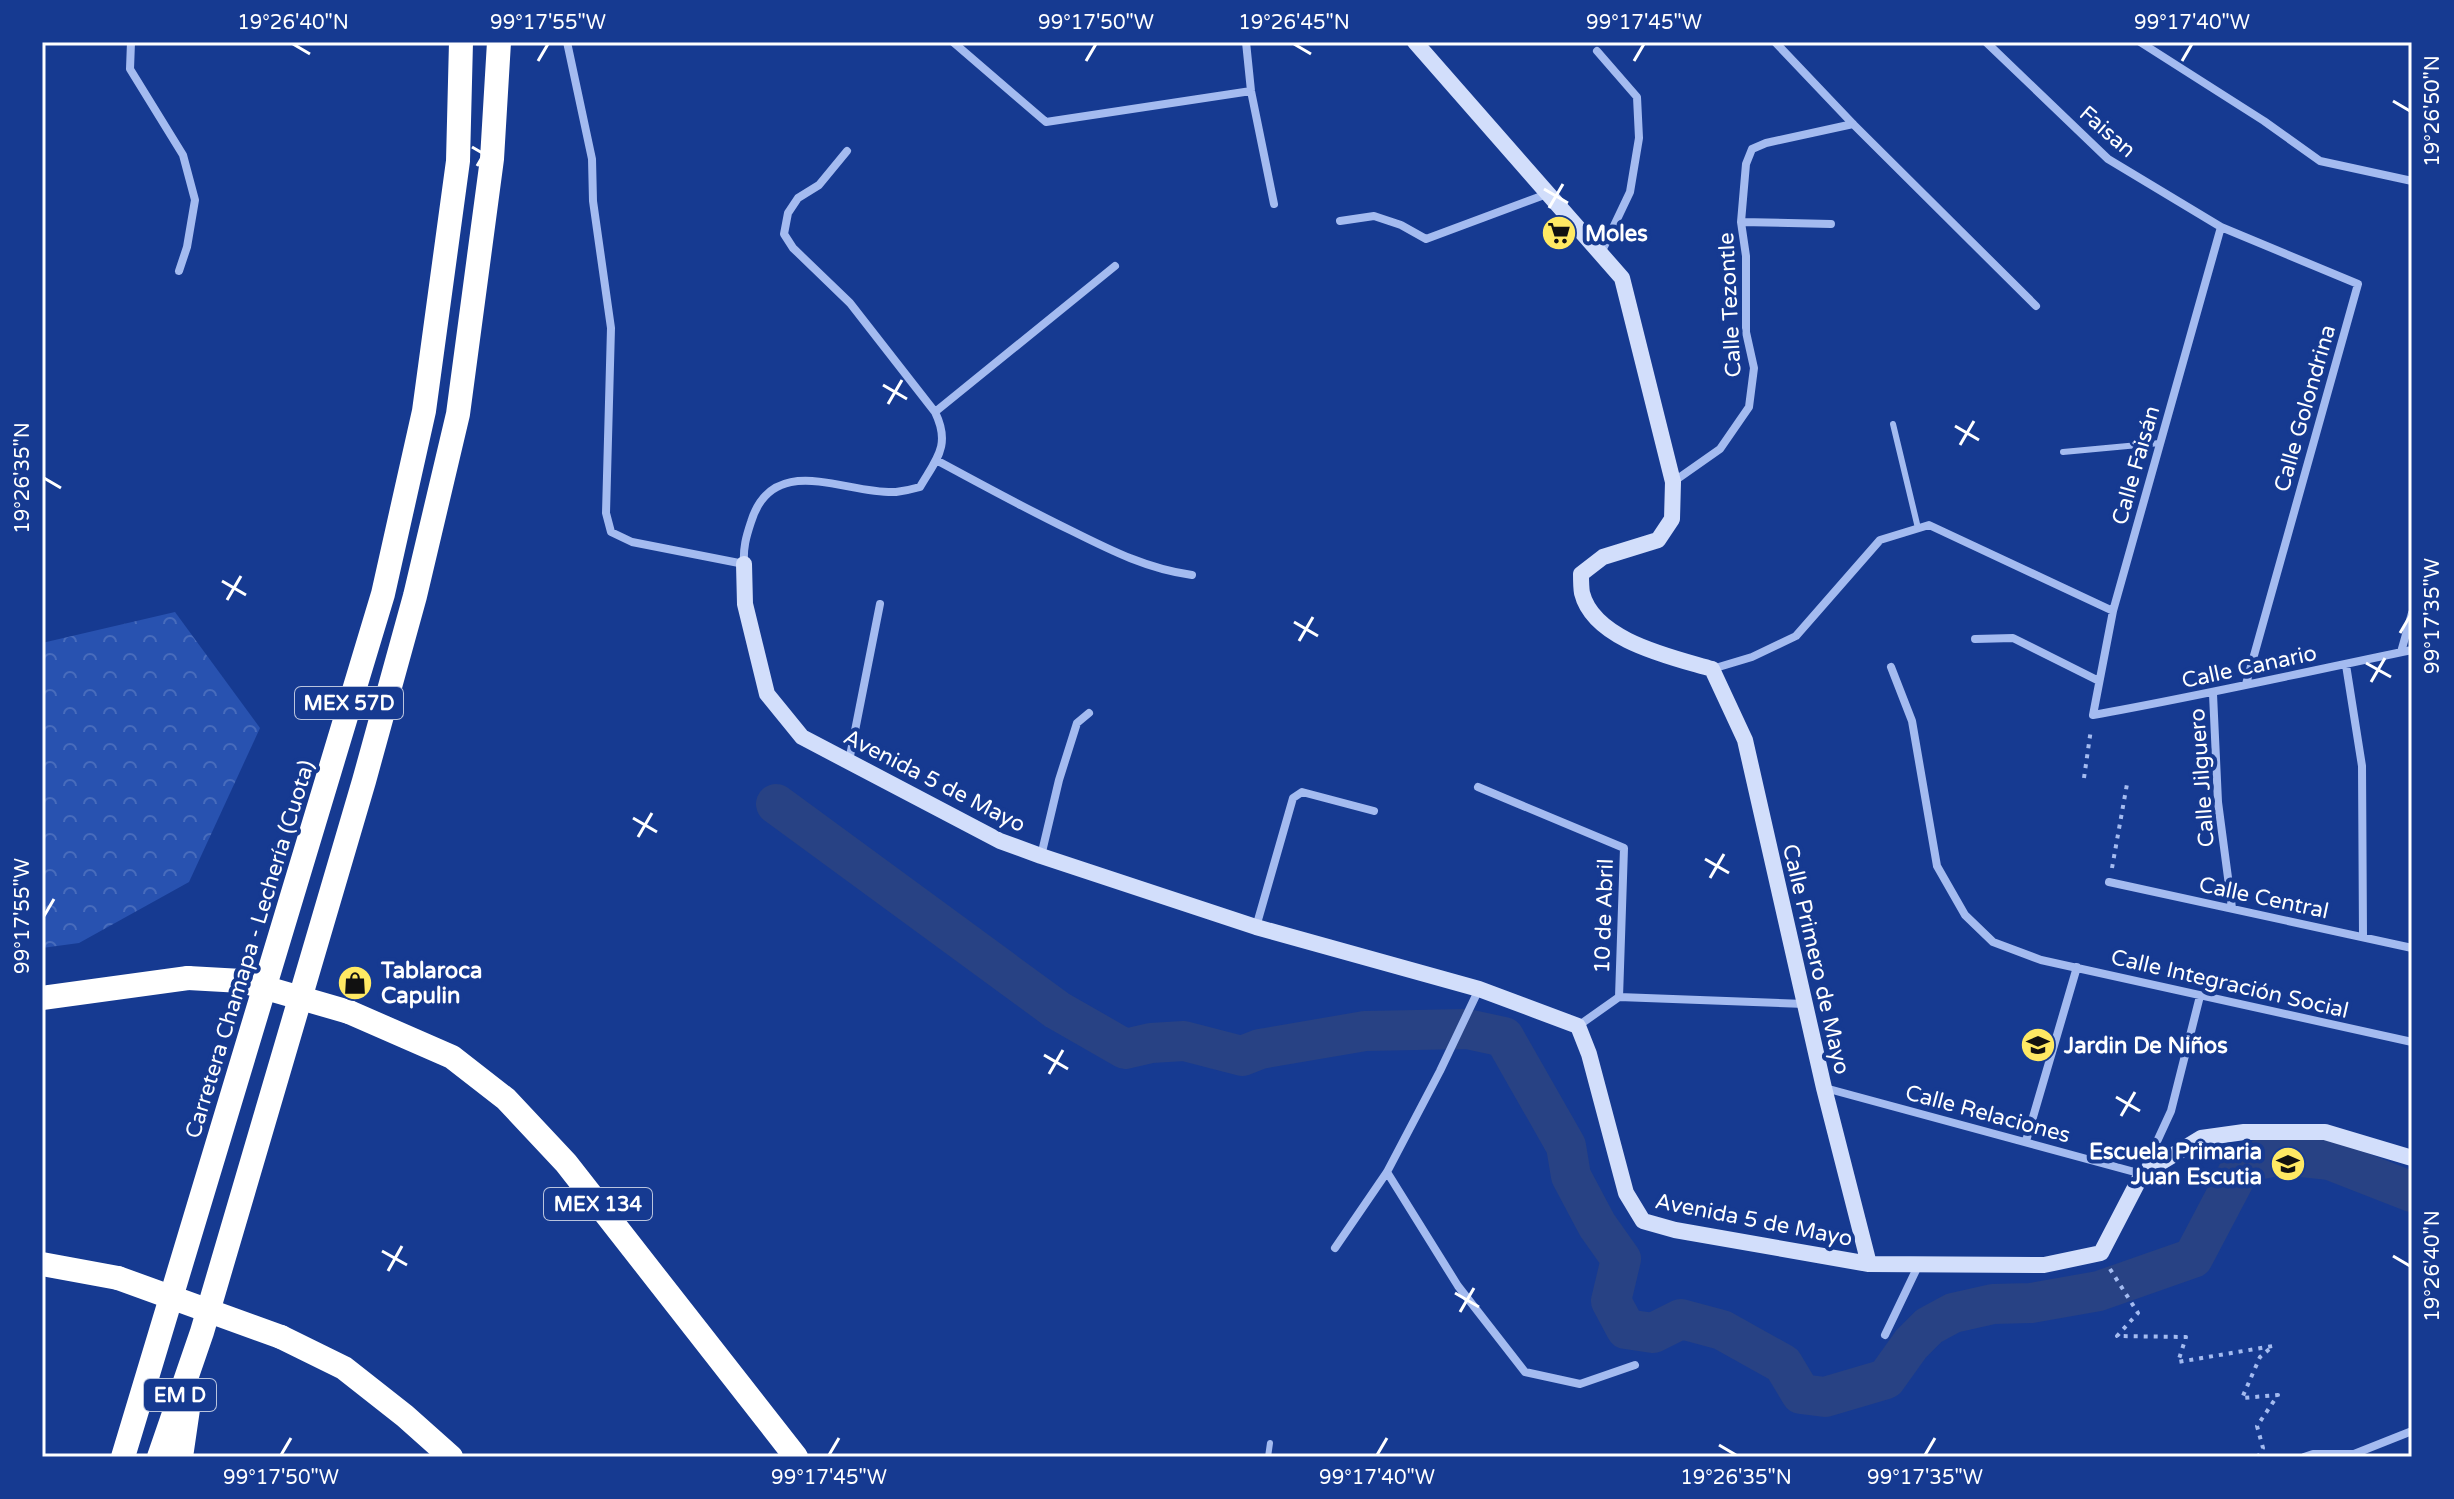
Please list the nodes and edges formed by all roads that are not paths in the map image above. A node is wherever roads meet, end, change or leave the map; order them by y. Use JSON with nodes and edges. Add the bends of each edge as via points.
{"nodes":[{"id":1,"x":131,"y":42,"type":"edge"},
{"id":2,"x":461,"y":42,"type":"edge"},
{"id":3,"x":499,"y":42,"type":"edge"},
{"id":4,"x":567,"y":42,"type":"edge"},
{"id":5,"x":953,"y":42,"type":"edge"},
{"id":6,"x":1246,"y":42,"type":"edge"},
{"id":7,"x":1415,"y":42,"type":"edge"},
{"id":8,"x":1775,"y":42,"type":"edge"},
{"id":9,"x":1986,"y":42,"type":"edge"},
{"id":10,"x":2140,"y":42,"type":"edge"},
{"id":11,"x":1597,"y":51,"type":"dead end"},
{"id":12,"x":1251,"y":91,"type":"junction"},
{"id":13,"x":1853,"y":124,"type":"junction"},
{"id":14,"x":847,"y":151,"type":"dead end"},
{"id":15,"x":2412,"y":181,"type":"edge"},
{"id":16,"x":1547,"y":194,"type":"junction"},
{"id":17,"x":1274,"y":204,"type":"dead end"},
{"id":18,"x":1340,"y":221,"type":"dead end"},
{"id":19,"x":1741,"y":222,"type":"junction"},
{"id":20,"x":1831,"y":224,"type":"dead end"},
{"id":21,"x":2221,"y":227,"type":"junction"},
{"id":22,"x":1600,"y":254,"type":"junction"},
{"id":23,"x":1115,"y":266,"type":"dead end"},
{"id":24,"x":179,"y":271,"type":"dead end"},
{"id":25,"x":2036,"y":306,"type":"dead end"},
{"id":26,"x":935,"y":412,"type":"junction"},
{"id":27,"x":1893,"y":424,"type":"dead end"},
{"id":28,"x":2160,"y":443,"type":"junction"},
{"id":29,"x":2063,"y":452,"type":"dead end"},
{"id":30,"x":936,"y":460,"type":"junction"},
{"id":31,"x":1673,"y":482,"type":"junction"},
{"id":32,"x":1918,"y":528,"type":"junction"},
{"id":33,"x":744,"y":564,"type":"junction"},
{"id":34,"x":1192,"y":575,"type":"dead end"},
{"id":35,"x":880,"y":604,"type":"dead end"},
{"id":36,"x":2113,"y":611,"type":"junction"},
{"id":37,"x":2412,"y":613,"type":"edge"},
{"id":38,"x":1975,"y":639,"type":"dead end"},
{"id":39,"x":2412,"y":650,"type":"edge"},
{"id":40,"x":2401,"y":652,"type":"junction"},
{"id":41,"x":2346,"y":665,"type":"junction"},
{"id":42,"x":1891,"y":667,"type":"dead end"},
{"id":43,"x":1712,"y":669,"type":"junction"},
{"id":44,"x":2099,"y":681,"type":"junction"},
{"id":45,"x":2246,"y":684,"type":"junction"},
{"id":46,"x":2213,"y":694,"type":"junction"},
{"id":47,"x":1089,"y":713,"type":"dead end"},
{"id":48,"x":2093,"y":715,"type":"joint"},
{"id":49,"x":849,"y":761,"type":"junction"},
{"id":50,"x":1478,"y":787,"type":"dead end"},
{"id":51,"x":1374,"y":811,"type":"dead end"},
{"id":52,"x":1041,"y":856,"type":"junction"},
{"id":53,"x":2109,"y":882,"type":"road end"},
{"id":54,"x":2232,"y":908,"type":"junction"},
{"id":55,"x":1256,"y":927,"type":"junction"},
{"id":56,"x":2363,"y":937,"type":"junction"},
{"id":57,"x":2412,"y":948,"type":"edge"},
{"id":58,"x":2077,"y":967,"type":"junction"},
{"id":59,"x":1478,"y":990,"type":"junction"},
{"id":60,"x":2200,"y":996,"type":"junction"},
{"id":61,"x":1619,"y":997,"type":"junction"},
{"id":62,"x":42,"y":998,"type":"edge"},
{"id":63,"x":1805,"y":1004,"type":"junction"},
{"id":64,"x":1578,"y":1026,"type":"junction"},
{"id":65,"x":2412,"y":1042,"type":"edge"},
{"id":66,"x":1824,"y":1088,"type":"junction"},
{"id":67,"x":2026,"y":1141,"type":"junction"},
{"id":68,"x":2412,"y":1158,"type":"edge"},
{"id":69,"x":1387,"y":1172,"type":"junction"},
{"id":70,"x":2142,"y":1174,"type":"junction"},
{"id":71,"x":1335,"y":1248,"type":"dead end"},
{"id":72,"x":42,"y":1264,"type":"edge"},
{"id":73,"x":1869,"y":1264,"type":"junction"},
{"id":74,"x":1918,"y":1266,"type":"junction"},
{"id":75,"x":202,"y":1332,"type":"junction"},
{"id":76,"x":1885,"y":1335,"type":"dead end"},
{"id":77,"x":157,"y":1349,"type":"junction"},
{"id":78,"x":1635,"y":1365,"type":"dead end"},
{"id":79,"x":2412,"y":1431,"type":"edge"},
{"id":80,"x":1270,"y":1443,"type":"dead end"},
{"id":81,"x":113,"y":1457,"type":"edge"},
{"id":82,"x":123,"y":1457,"type":"edge"},
{"id":83,"x":159,"y":1457,"type":"edge"},
{"id":84,"x":181,"y":1457,"type":"edge"},
{"id":85,"x":451,"y":1457,"type":"edge"},
{"id":86,"x":796,"y":1457,"type":"edge"},
{"id":87,"x":1268,"y":1457,"type":"edge"},
{"id":88,"x":2304,"y":1457,"type":"edge"}],
"edges":[{"from":1,"to":24,"type":"street","via":[[130,69],[183,155],[195,200]]},
{"from":2,"to":77,"type":"highway","name":"Carretera Chamapa - Lechería (Cuota)","number":"MEX 57D","via":[[458,161],[424,411],[383,594]]},
{"from":3,"to":75,"type":"highway","number":"MEX 57D","via":[[492,159],[458,414],[368,766]]},
{"from":4,"to":33,"type":"street","via":[[592,159],[611,328],[606,513],[611,532],[632,542]]},
{"from":5,"to":12,"type":"street","via":[[1046,122]]},
{"from":6,"to":12,"type":"street"},
{"from":7,"to":16,"type":"street"},
{"from":8,"to":13,"type":"street"},
{"from":9,"to":21,"type":"street","name":"Faisan","via":[[2108,159]]},
{"from":10,"to":15,"type":"street","via":[[2320,161]]},
{"from":11,"to":22,"type":"street","via":[[1637,97],[1639,138],[1630,192]]},
{"from":12,"to":17,"type":"street"},
{"from":13,"to":19,"type":"street","name":"Calle Tezontle","via":[[1752,149]]},
{"from":13,"to":25,"type":"street"},
{"from":14,"to":26,"type":"street","via":[[819,185],[798,198],[784,234],[850,303]]},
{"from":16,"to":18,"type":"street","via":[[1426,239],[1374,216]]},
{"from":16,"to":22,"type":"street"},
{"from":19,"to":20,"type":"street"},
{"from":19,"to":31,"type":"street","name":"Calle Tezontle","via":[[1746,332],[1754,368],[1749,407],[1720,449]]},
{"from":21,"to":28,"type":"street","name":"Calle Faisán"},
{"from":21,"to":45,"type":"street","name":"Calle Golondrina","via":[[2358,284]]},
{"from":22,"to":31,"type":"street","via":[[1622,278]]},
{"from":23,"to":26,"type":"street"},
{"from":26,"to":30,"type":"street","via":[[943,429]]},
{"from":27,"to":32,"type":"lane"},
{"from":28,"to":29,"type":"lane"},
{"from":28,"to":36,"type":"street","name":"Calle Faisán"},
{"from":30,"to":33,"type":"street","name":"Avenida 5 de Mayo","via":[[920,487],[894,492],[817,479],[777,485],[755,507],[743,546]]},
{"from":30,"to":34,"type":"street","via":[[1129,560]]},
{"from":31,"to":43,"type":"street","via":[[1672,519],[1658,540],[1603,557],[1581,574],[1582,593],[1591,612],[1611,632]]},
{"from":32,"to":36,"type":"street","via":[[1929,525]]},
{"from":32,"to":43,"type":"street","via":[[1880,540],[1796,636]]},
{"from":33,"to":49,"type":"street","name":"Avenida 5 de Mayo","via":[[745,604],[767,694],[802,737]]},
{"from":35,"to":49,"type":"street"},
{"from":36,"to":44,"type":"street","name":"Calle Faisán"},
{"from":37,"to":40,"type":"street"},
{"from":38,"to":44,"type":"street","via":[[2013,638]]},
{"from":39,"to":40,"type":"street","name":"Calle Canario"},
{"from":40,"to":41,"type":"street","name":"Calle Canario"},
{"from":41,"to":45,"type":"street","name":"Calle Canario"},
{"from":41,"to":56,"type":"street","via":[[2362,766]]},
{"from":42,"to":58,"type":"street","name":"Calle Integración Social","via":[[1912,721],[1937,866],[1965,915],[1993,942]]},
{"from":43,"to":63,"type":"street","name":"Calle Primero de Mayo","via":[[1745,740]]},
{"from":44,"to":48,"type":"street","name":"Calle Faisán"},
{"from":45,"to":46,"type":"street","name":"Calle Canario"},
{"from":46,"to":48,"type":"street","name":"Calle Canario"},
{"from":46,"to":54,"type":"street","name":"Calle Jilguero","via":[[2218,802]]},
{"from":47,"to":52,"type":"street","via":[[1077,723]]},
{"from":49,"to":52,"type":"street","name":"Avenida 5 de Mayo","via":[[1000,841]]},
{"from":50,"to":61,"type":"street","name":"10 de Abril","via":[[1624,848]]},
{"from":51,"to":55,"type":"street","via":[[1302,792],[1293,798]]},
{"from":52,"to":55,"type":"street","name":"Avenida 5 de Mayo"},
{"from":53,"to":54,"type":"street","name":"Calle Central"},
{"from":54,"to":56,"type":"street","name":"Calle Central"},
{"from":55,"to":59,"type":"street","name":"Avenida 5 de Mayo"},
{"from":56,"to":57,"type":"street","name":"Calle Central"},
{"from":58,"to":60,"type":"street","name":"Calle Integración Social"},
{"from":58,"to":67,"type":"street"},
{"from":59,"to":64,"type":"street","name":"Avenida 5 de Mayo"},
{"from":59,"to":69,"type":"street"},
{"from":60,"to":65,"type":"street","name":"Calle Integración Social"},
{"from":60,"to":70,"type":"street","via":[[2171,1111]]},
{"from":61,"to":63,"type":"street"},
{"from":61,"to":64,"type":"street","name":"10 de Abril"},
{"from":62,"to":86,"type":"highway","number":"MEX 134","bridge":true,"via":[[188,978],[242,981],[349,1012],[452,1057],[506,1099],[566,1163]]},
{"from":63,"to":66,"type":"street","name":"Calle Primero de Mayo"},
{"from":64,"to":73,"type":"street","name":"Avenida 5 de Mayo","via":[[1626,1193],[1643,1221]]},
{"from":66,"to":67,"type":"street","name":"Calle Relaciones"},
{"from":66,"to":73,"type":"street","name":"Calle Primero de Mayo"},
{"from":67,"to":70,"type":"street","name":"Calle Relaciones"},
{"from":68,"to":70,"type":"street","via":[[2325,1132],[2244,1132],[2201,1138]]},
{"from":69,"to":71,"type":"street"},
{"from":69,"to":78,"type":"street","via":[[1458,1286],[1525,1372],[1580,1384]]},
{"from":70,"to":74,"type":"street","name":"Avenida 5 de Mayo","via":[[2101,1253],[2044,1265]]},
{"from":72,"to":85,"type":"highway","bridge":true,"via":[[118,1278],[281,1337],[344,1368]]},
{"from":73,"to":74,"type":"street","name":"Avenida 5 de Mayo"},
{"from":74,"to":76,"type":"street"},
{"from":75,"to":83,"type":"highway","number":"EM D"},
{"from":75,"to":84,"type":"highway"},
{"from":77,"to":81,"type":"highway"},
{"from":77,"to":82,"type":"highway","number":"EM D"},
{"from":79,"to":88,"type":"street","via":[[2354,1454]]},
{"from":80,"to":87,"type":"lane"}]}
